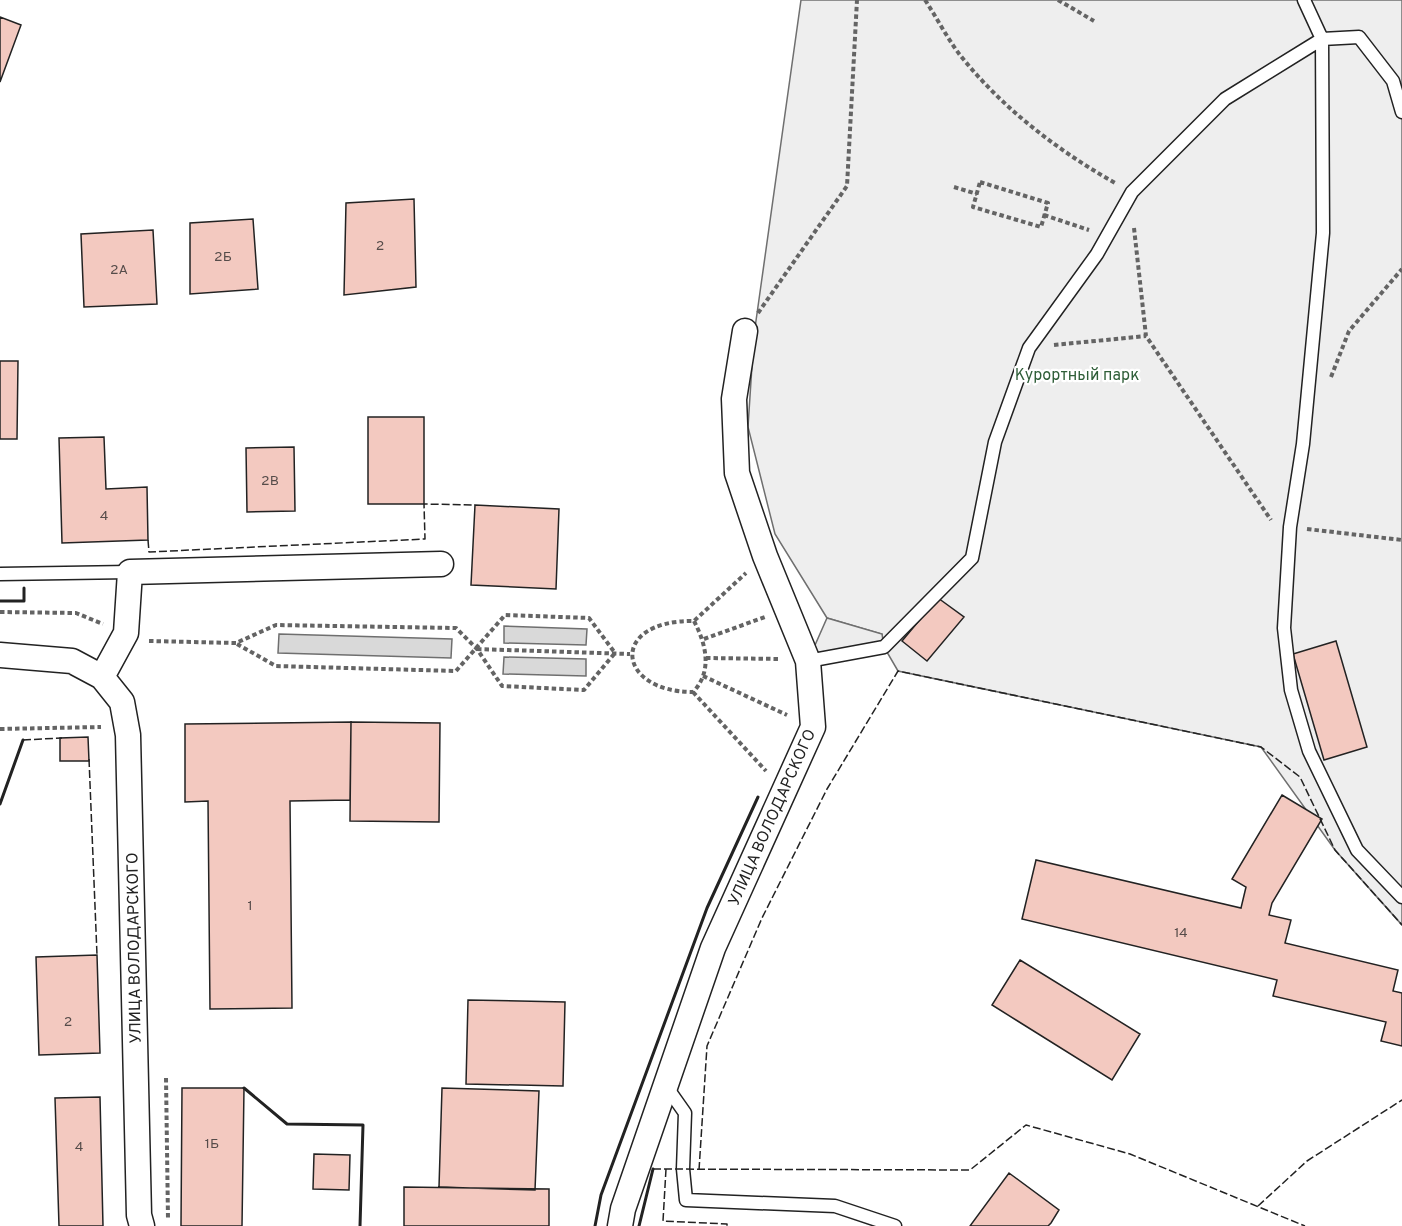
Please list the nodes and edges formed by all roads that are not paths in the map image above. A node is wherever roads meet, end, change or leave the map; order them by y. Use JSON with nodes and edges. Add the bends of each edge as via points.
{"nodes":[{"id":1,"x":1304,"y":0,"type":"edge"},
{"id":2,"x":1322,"y":39,"type":"junction"},
{"id":3,"x":1402,"y":112,"type":"edge"},
{"id":4,"x":745,"y":331,"type":"road end"},
{"id":5,"x":441,"y":564,"type":"dead end"},
{"id":6,"x":130,"y":572,"type":"junction"},
{"id":7,"x":0,"y":574,"type":"edge"},
{"id":8,"x":0,"y":655,"type":"edge"},
{"id":9,"x":808,"y":661,"type":"junction"},
{"id":10,"x":102,"y":677,"type":"junction"},
{"id":11,"x":1402,"y":897,"type":"edge"},
{"id":12,"x":665,"y":1085,"type":"junction"},
{"id":13,"x":141,"y":1226,"type":"edge"},
{"id":14,"x":620,"y":1226,"type":"edge"},
{"id":15,"x":895,"y":1226,"type":"edge"}],
"edges":[{"from":1,"to":2,"type":"lane"},
{"from":2,"to":3,"type":"lane","via":[[1359,37],[1393,81]]},
{"from":2,"to":9,"type":"lane","via":[[1225,99],[1132,192],[1096,254],[1029,348],[995,442],[972,558],[884,647]]},
{"from":2,"to":11,"type":"lane","via":[[1323,233],[1303,444],[1290,526],[1284,628],[1292,690],[1309,751],[1357,850]]},
{"from":4,"to":9,"type":"street","name":"УЛИЦА ВОЛОДАРСКОГО","via":[[734,399],[737,472],[765,556]]},
{"from":5,"to":6,"type":"street"},
{"from":6,"to":7,"type":"lane"},
{"from":6,"to":10,"type":"street","via":[[126,633]]},
{"from":8,"to":10,"type":"street","via":[[72,661]]},
{"from":9,"to":12,"type":"street","name":"УЛИЦА ВОЛОДАРСКОГО","via":[[813,727],[713,948]]},
{"from":10,"to":13,"type":"street","name":"УЛИЦА ВОЛОДАРСКОГО","via":[[122,702],[128,735]]},
{"from":12,"to":14,"type":"street","name":"УЛИЦА ВОЛОДАРСКОГО"},
{"from":12,"to":15,"type":"lane","via":[[685,1113],[686,1200],[835,1206]]}]}
